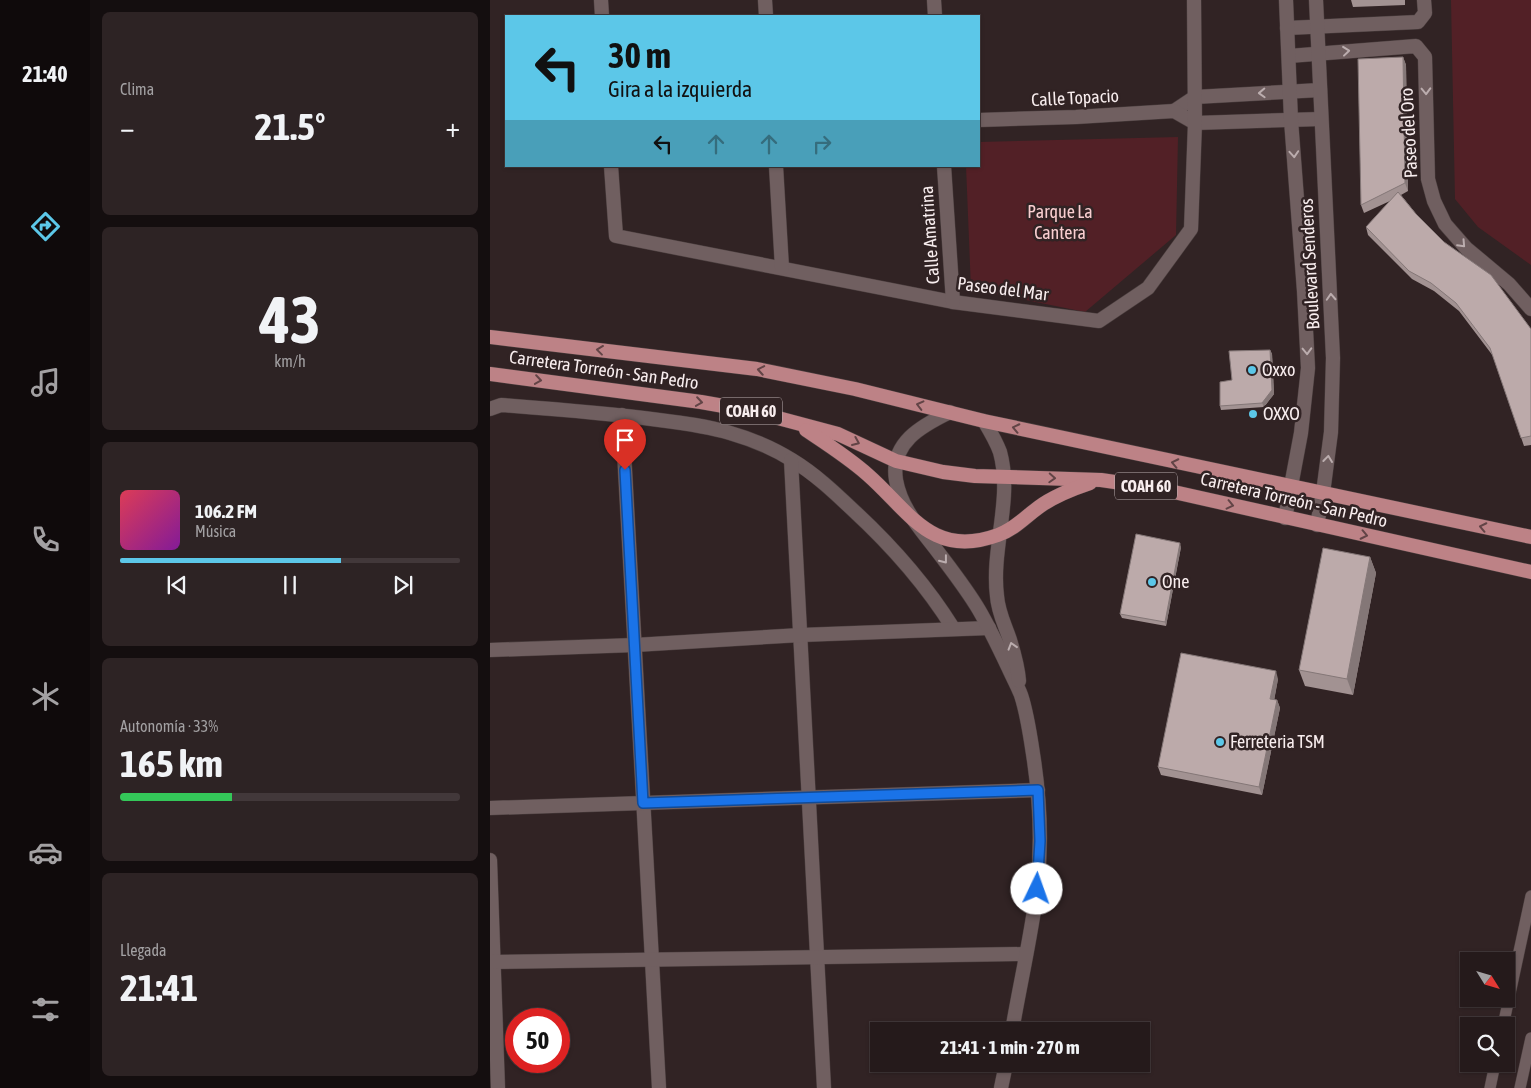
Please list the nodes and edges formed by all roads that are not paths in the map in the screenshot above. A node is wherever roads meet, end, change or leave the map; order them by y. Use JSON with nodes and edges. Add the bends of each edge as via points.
{"nodes":[{"id":1,"x":601,"y":0,"type":"edge"},
{"id":2,"x":764,"y":0,"type":"edge"},
{"id":3,"x":934,"y":0,"type":"edge"},
{"id":4,"x":1194,"y":0,"type":"edge"},
{"id":5,"x":1286,"y":0,"type":"edge"},
{"id":6,"x":1316,"y":0,"type":"edge"},
{"id":7,"x":1424,"y":0,"type":"edge"},
{"id":8,"x":602,"y":15,"type":"edge"},
{"id":9,"x":766,"y":15,"type":"edge"},
{"id":10,"x":935,"y":15,"type":"edge"},
{"id":11,"x":1317,"y":27,"type":"junction"},
{"id":12,"x":1288,"y":28,"type":"junction"},
{"id":13,"x":1318,"y":54,"type":"junction"},
{"id":14,"x":1289,"y":56,"type":"junction"},
{"id":15,"x":1320,"y":90,"type":"junction"},
{"id":16,"x":1290,"y":92,"type":"junction"},
{"id":17,"x":1195,"y":97,"type":"junction"},
{"id":18,"x":1174,"y":111,"type":"junction"},
{"id":19,"x":1321,"y":119,"type":"junction"},
{"id":20,"x":980,"y":120,"type":"edge"},
{"id":21,"x":1291,"y":120,"type":"junction"},
{"id":22,"x":1196,"y":123,"type":"junction"},
{"id":23,"x":612,"y":167,"type":"edge"},
{"id":24,"x":776,"y":167,"type":"edge"},
{"id":25,"x":944,"y":167,"type":"edge"},
{"id":26,"x":782,"y":268,"type":"junction"},
{"id":27,"x":953,"y":302,"type":"junction"},
{"id":28,"x":1531,"y":309,"type":"edge"},
{"id":29,"x":490,"y":337,"type":"edge"},
{"id":30,"x":490,"y":374,"type":"edge"},
{"id":31,"x":494,"y":405,"type":"edge"},
{"id":32,"x":950,"y":412,"type":"junction"},
{"id":33,"x":622,"y":415,"type":"junction"},
{"id":34,"x":984,"y":421,"type":"junction"},
{"id":35,"x":796,"y":422,"type":"junction"},
{"id":36,"x":791,"y":460,"type":"junction"},
{"id":37,"x":896,"y":460,"type":"junction"},
{"id":38,"x":1003,"y":476,"type":"junction"},
{"id":39,"x":1101,"y":480,"type":"junction"},
{"id":40,"x":1291,"y":487,"type":"junction"},
{"id":41,"x":1323,"y":493,"type":"junction"},
{"id":42,"x":910,"y":516,"type":"junction"},
{"id":43,"x":1285,"y":518,"type":"junction"},
{"id":44,"x":1316,"y":525,"type":"junction"},
{"id":45,"x":999,"y":535,"type":"junction"},
{"id":46,"x":1531,"y":537,"type":"edge"},
{"id":47,"x":1531,"y":572,"type":"edge"},
{"id":48,"x":953,"y":628,"type":"junction"},
{"id":49,"x":989,"y":628,"type":"junction"},
{"id":50,"x":800,"y":635,"type":"junction"},
{"id":51,"x":635,"y":645,"type":"junction"},
{"id":52,"x":490,"y":650,"type":"edge"},
{"id":53,"x":1020,"y":694,"type":"junction"},
{"id":54,"x":1038,"y":790,"type":"junction"},
{"id":55,"x":809,"y":798,"type":"junction"},
{"id":56,"x":643,"y":803,"type":"junction"},
{"id":57,"x":490,"y":808,"type":"edge"},
{"id":58,"x":490,"y":860,"type":"edge"},
{"id":59,"x":1531,"y":896,"type":"edge"},
{"id":60,"x":1026,"y":954,"type":"junction"},
{"id":61,"x":817,"y":957,"type":"junction"},
{"id":62,"x":652,"y":960,"type":"junction"},
{"id":63,"x":492,"y":962,"type":"edge"},
{"id":64,"x":1505,"y":1017,"type":"edge"},
{"id":65,"x":1014,"y":1022,"type":"edge"},
{"id":66,"x":1531,"y":1038,"type":"edge"},
{"id":67,"x":1004,"y":1072,"type":"edge"},
{"id":68,"x":1494,"y":1072,"type":"edge"},
{"id":69,"x":498,"y":1088,"type":"edge"},
{"id":70,"x":659,"y":1088,"type":"edge"},
{"id":71,"x":824,"y":1088,"type":"edge"},
{"id":72,"x":1001,"y":1088,"type":"edge"},
{"id":73,"x":1493,"y":1088,"type":"edge"},
{"id":74,"x":1520,"y":1088,"type":"edge"}],
"edges":[{"from":1,"to":8,"type":"street"},
{"from":2,"to":9,"type":"street"},
{"from":3,"to":10,"type":"street"},
{"from":4,"to":17,"type":"street","name":"Paseo del Mar"},
{"from":5,"to":12,"type":"street","name":"Boulevard Senderos"},
{"from":6,"to":11,"type":"street","name":"Boulevard Senderos"},
{"from":7,"to":11,"type":"street","via":[[1425,14],[1418,22]]},
{"from":11,"to":12,"type":"street"},
{"from":11,"to":13,"type":"street","name":"Boulevard Senderos"},
{"from":12,"to":14,"type":"street","name":"Boulevard Senderos"},
{"from":13,"to":14,"type":"street","name":"Paseo del Oro"},
{"from":13,"to":15,"type":"street","name":"Boulevard Senderos"},
{"from":13,"to":28,"type":"street","name":"Paseo del Oro","one_way":true,"via":[[1416,46],[1421,51],[1425,57],[1428,179],[1434,202],[1445,224],[1466,248],[1509,284]]},
{"from":14,"to":16,"type":"street","name":"Boulevard Senderos"},
{"from":15,"to":16,"type":"street"},
{"from":15,"to":19,"type":"street","name":"Boulevard Senderos"},
{"from":16,"to":17,"type":"street","one_way":true},
{"from":16,"to":21,"type":"street","name":"Boulevard Senderos"},
{"from":17,"to":18,"type":"street"},
{"from":17,"to":22,"type":"street","name":"Paseo del Mar"},
{"from":18,"to":20,"type":"street","name":"Calle Topacio"},
{"from":18,"to":22,"type":"street"},
{"from":19,"to":21,"type":"street"},
{"from":41,"to":19,"type":"street","name":"Boulevard Senderos","one_way":true,"via":[[1331,432],[1333,358]]},
{"from":21,"to":22,"type":"street"},
{"from":21,"to":40,"type":"street","name":"Boulevard Senderos","one_way":true,"via":[[1308,368]]},
{"from":22,"to":27,"type":"street","name":"Paseo del Mar","via":[[1191,229],[1148,288],[1099,321]]},
{"from":23,"to":26,"type":"street","name":"Paseo del Mar","via":[[616,236]]},
{"from":24,"to":26,"type":"street"},
{"from":25,"to":27,"type":"street","name":"Calle Amatrina"},
{"from":26,"to":27,"type":"street","name":"Paseo del Mar"},
{"from":32,"to":29,"type":"main road","name":"Carretera Torreón - San Pedro","number":"COAH 60","one_way":true,"via":[[757,370]]},
{"from":30,"to":35,"type":"main road","name":"Carretera Torreón - San Pedro","number":"COAH 60","one_way":true,"via":[[701,402]]},
{"from":31,"to":33,"type":"street"},
{"from":32,"to":34,"type":"main road","name":"Carretera Torreón - San Pedro","number":"COAH 60"},
{"from":32,"to":37,"type":"street","via":[[917,431]]},
{"from":33,"to":36,"type":"street","via":[[729,433],[763,445]]},
{"from":33,"to":51,"type":"street"},
{"from":34,"to":38,"type":"street","via":[[1000,451]]},
{"from":40,"to":34,"type":"main road","name":"Carretera Torreón - San Pedro","number":"COAH 60","one_way":true},
{"from":35,"to":37,"type":"main road","name":"Carretera Torreón - San Pedro","number":"COAH 60","one_way":true,"via":[[838,434]]},
{"from":35,"to":42,"type":"main road","via":[[866,474]]},
{"from":36,"to":48,"type":"street","via":[[826,485],[907,564]]},
{"from":36,"to":50,"type":"street"},
{"from":37,"to":38,"type":"main road","name":"Carretera Torreón - San Pedro","number":"COAH 60","via":[[943,472]]},
{"from":37,"to":42,"type":"street","via":[[899,493]]},
{"from":38,"to":39,"type":"main road","name":"Carretera Torreón - San Pedro","number":"COAH 60","one_way":true},
{"from":38,"to":45,"type":"street"},
{"from":39,"to":43,"type":"main road","name":"Carretera Torreón - San Pedro","number":"COAH 60","one_way":true,"via":[[1156,488]]},
{"from":39,"to":45,"type":"main road","via":[[1053,498]]},
{"from":40,"to":41,"type":"main road","name":"Carretera Torreón - San Pedro","number":"COAH 60"},
{"from":40,"to":43,"type":"street","name":"Boulevard Senderos"},
{"from":41,"to":44,"type":"street","name":"Boulevard Senderos"},
{"from":46,"to":41,"type":"main road","name":"Carretera Torreón - San Pedro","number":"COAH 60","one_way":true},
{"from":42,"to":45,"type":"main road","via":[[927,531],[955,541]]},
{"from":42,"to":49,"type":"street","one_way":true,"via":[[956,575]]},
{"from":43,"to":44,"type":"main road","name":"Carretera Torreón - San Pedro","number":"COAH 60"},
{"from":44,"to":47,"type":"main road","name":"Carretera Torreón - San Pedro","number":"COAH 60","one_way":true},
{"from":53,"to":45,"type":"street","one_way":true,"via":[[1018,666],[997,599],[995,580]]},
{"from":48,"to":49,"type":"street"},
{"from":48,"to":50,"type":"street"},
{"from":49,"to":53,"type":"street"},
{"from":50,"to":51,"type":"street"},
{"from":50,"to":55,"type":"street"},
{"from":51,"to":52,"type":"street"},
{"from":51,"to":56,"type":"street"},
{"from":53,"to":54,"type":"street","via":[[1032,744]]},
{"from":54,"to":55,"type":"street"},
{"from":54,"to":60,"type":"street","via":[[1040,841],[1037,889]]},
{"from":55,"to":56,"type":"street"},
{"from":55,"to":61,"type":"street"},
{"from":56,"to":57,"type":"street"},
{"from":56,"to":62,"type":"street"},
{"from":58,"to":63,"type":"street"},
{"from":59,"to":64,"type":"lane"},
{"from":60,"to":61,"type":"street"},
{"from":60,"to":65,"type":"street"},
{"from":61,"to":62,"type":"street"},
{"from":61,"to":71,"type":"street"},
{"from":62,"to":63,"type":"street"},
{"from":62,"to":70,"type":"street"},
{"from":63,"to":69,"type":"street"},
{"from":66,"to":74,"type":"lane"},
{"from":67,"to":72,"type":"street"},
{"from":68,"to":73,"type":"lane"}]}
